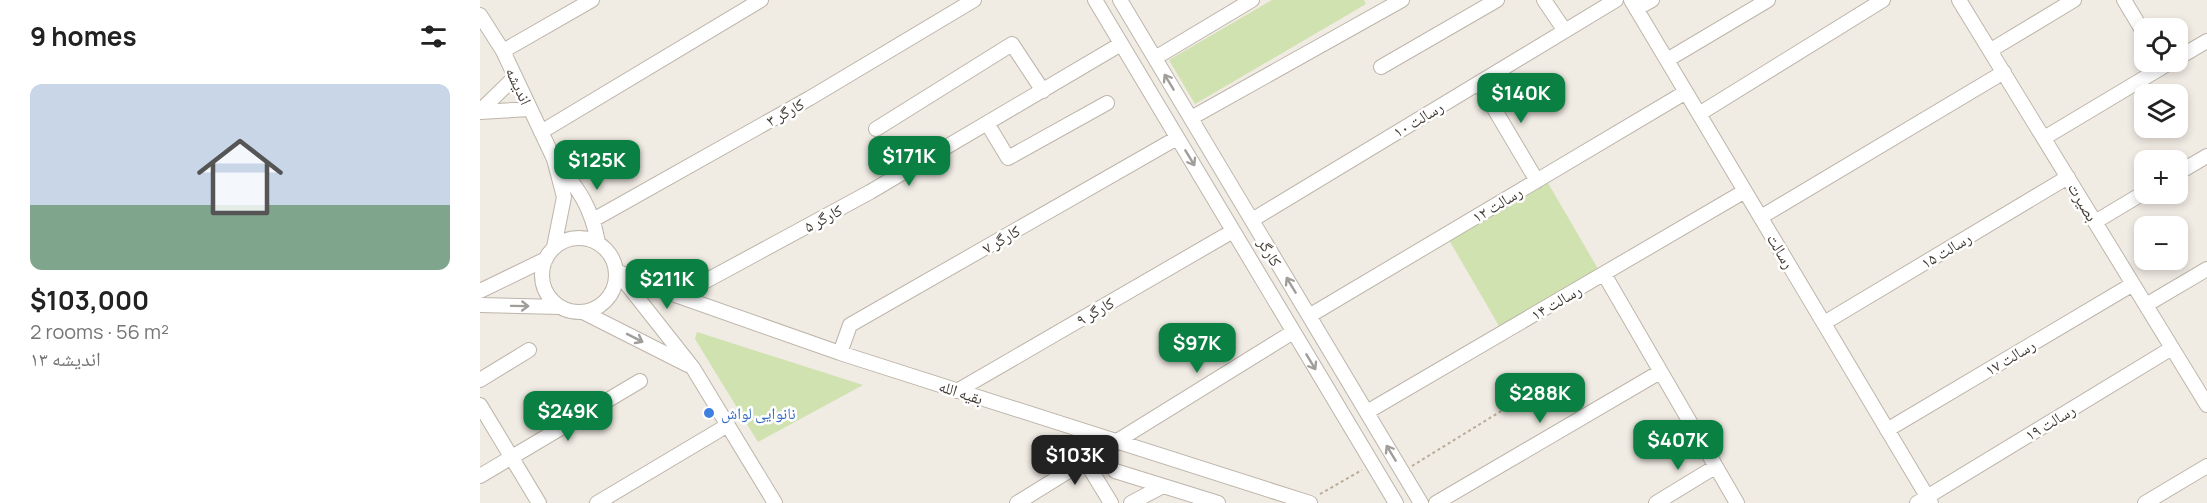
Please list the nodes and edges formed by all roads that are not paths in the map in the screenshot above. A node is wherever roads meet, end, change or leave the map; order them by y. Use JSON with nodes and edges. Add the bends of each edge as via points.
{"nodes":[{"id":1,"x":592,"y":0,"type":"edge"},
{"id":2,"x":761,"y":0,"type":"edge"},
{"id":3,"x":974,"y":0,"type":"edge"},
{"id":4,"x":1120,"y":0,"type":"edge"},
{"id":5,"x":1252,"y":0,"type":"edge"},
{"id":6,"x":1402,"y":0,"type":"edge"},
{"id":7,"x":1497,"y":0,"type":"edge"},
{"id":8,"x":1544,"y":0,"type":"edge"},
{"id":9,"x":1616,"y":0,"type":"edge"},
{"id":10,"x":1652,"y":0,"type":"edge"},
{"id":11,"x":1768,"y":0,"type":"edge"},
{"id":12,"x":1883,"y":0,"type":"edge"},
{"id":13,"x":1959,"y":0,"type":"edge"},
{"id":14,"x":2074,"y":0,"type":"edge"},
{"id":15,"x":2124,"y":0,"type":"edge"},
{"id":16,"x":1100,"y":2,"type":"edge"},
{"id":17,"x":1633,"y":4,"type":"edge"},
{"id":18,"x":1380,"y":5,"type":"edge"},
{"id":19,"x":480,"y":15,"type":"edge"},
{"id":20,"x":2135,"y":18,"type":"edge"},
{"id":21,"x":1565,"y":31,"type":"junction"},
{"id":22,"x":2207,"y":41,"type":"edge"},
{"id":23,"x":1121,"y":44,"type":"junction"},
{"id":24,"x":1991,"y":50,"type":"junction"},
{"id":25,"x":502,"y":51,"type":"junction"},
{"id":26,"x":2188,"y":52,"type":"edge"},
{"id":27,"x":1155,"y":57,"type":"junction"},
{"id":28,"x":1667,"y":60,"type":"junction"},
{"id":29,"x":1381,"y":67,"type":"dead end"},
{"id":30,"x":2004,"y":72,"type":"junction"},
{"id":31,"x":2150,"y":72,"type":"edge"},
{"id":32,"x":515,"y":77,"type":"junction"},
{"id":33,"x":1479,"y":83,"type":"junction"},
{"id":34,"x":1043,"y":90,"type":"junction"},
{"id":35,"x":1686,"y":92,"type":"junction"},
{"id":36,"x":1107,"y":103,"type":"dead end"},
{"id":37,"x":530,"y":109,"type":"junction"},
{"id":38,"x":480,"y":112,"type":"edge"},
{"id":39,"x":1699,"y":114,"type":"junction"},
{"id":40,"x":1191,"y":118,"type":"junction"},
{"id":41,"x":987,"y":123,"type":"junction"},
{"id":42,"x":876,"y":129,"type":"dead end"},
{"id":43,"x":541,"y":132,"type":"junction"},
{"id":44,"x":1178,"y":138,"type":"junction"},
{"id":45,"x":2044,"y":138,"type":"junction"},
{"id":46,"x":2207,"y":156,"type":"edge"},
{"id":47,"x":554,"y":159,"type":"junction"},
{"id":48,"x":2188,"y":167,"type":"edge"},
{"id":49,"x":2068,"y":177,"type":"junction"},
{"id":50,"x":1537,"y":181,"type":"junction"},
{"id":51,"x":1745,"y":191,"type":"junction"},
{"id":52,"x":2134,"y":199,"type":"edge"},
{"id":53,"x":1761,"y":218,"type":"junction"},
{"id":54,"x":593,"y":220,"type":"junction"},
{"id":55,"x":1251,"y":220,"type":"junction"},
{"id":56,"x":2095,"y":222,"type":"junction"},
{"id":57,"x":1233,"y":231,"type":"junction"},
{"id":58,"x":598,"y":243,"type":"junction"},
{"id":59,"x":554,"y":247,"type":"junction"},
{"id":60,"x":546,"y":259,"type":"junction"},
{"id":61,"x":2207,"y":269,"type":"edge"},
{"id":62,"x":616,"y":271,"type":"junction"},
{"id":63,"x":1604,"y":274,"type":"junction"},
{"id":64,"x":2133,"y":284,"type":"junction"},
{"id":65,"x":480,"y":291,"type":"edge"},
{"id":66,"x":678,"y":296,"type":"junction"},
{"id":67,"x":480,"y":305,"type":"edge"},
{"id":68,"x":2146,"y":305,"type":"junction"},
{"id":69,"x":560,"y":307,"type":"junction"},
{"id":70,"x":583,"y":312,"type":"junction"},
{"id":71,"x":1309,"y":316,"type":"junction"},
{"id":72,"x":1824,"y":323,"type":"junction"},
{"id":73,"x":1293,"y":332,"type":"junction"},
{"id":74,"x":2172,"y":348,"type":"junction"},
{"id":75,"x":529,"y":350,"type":"dead end"},
{"id":76,"x":840,"y":353,"type":"junction"},
{"id":77,"x":693,"y":368,"type":"junction"},
{"id":78,"x":1660,"y":372,"type":"junction"},
{"id":79,"x":480,"y":380,"type":"edge"},
{"id":80,"x":640,"y":381,"type":"dead end"},
{"id":81,"x":2203,"y":390,"type":"edge"},
{"id":82,"x":957,"y":391,"type":"junction"},
{"id":83,"x":480,"y":405,"type":"edge"},
{"id":84,"x":2207,"y":405,"type":"edge"},
{"id":85,"x":1367,"y":412,"type":"junction"},
{"id":86,"x":728,"y":425,"type":"junction"},
{"id":87,"x":1887,"y":430,"type":"junction"},
{"id":88,"x":1117,"y":443,"type":"junction"},
{"id":89,"x":511,"y":457,"type":"junction"},
{"id":90,"x":1086,"y":462,"type":"junction"},
{"id":91,"x":2207,"y":466,"type":"edge"},
{"id":92,"x":1715,"y":467,"type":"junction"},
{"id":93,"x":1115,"y":471,"type":"dead end"},
{"id":94,"x":480,"y":476,"type":"edge"},
{"id":95,"x":1163,"y":486,"type":"junction"},
{"id":96,"x":1925,"y":501,"type":"edge"},
{"id":97,"x":774,"y":502,"type":"edge"},
{"id":98,"x":1308,"y":502,"type":"edge"},
{"id":99,"x":539,"y":503,"type":"edge"},
{"id":100,"x":597,"y":503,"type":"edge"},
{"id":101,"x":1017,"y":503,"type":"edge"},
{"id":102,"x":1111,"y":503,"type":"edge"},
{"id":103,"x":1131,"y":503,"type":"edge"},
{"id":104,"x":1218,"y":503,"type":"edge"},
{"id":105,"x":1396,"y":503,"type":"edge"},
{"id":106,"x":1421,"y":503,"type":"edge"},
{"id":107,"x":1436,"y":503,"type":"edge"},
{"id":108,"x":1656,"y":503,"type":"edge"},
{"id":109,"x":1737,"y":503,"type":"edge"},
{"id":110,"x":2145,"y":503,"type":"edge"}],
"edges":[{"from":1,"to":25,"type":"street"},
{"from":2,"to":43,"type":"street"},
{"from":3,"to":54,"type":"street","name":"کارگر ۳"},
{"from":4,"to":27,"type":"street","name":"کارگر"},
{"from":5,"to":27,"type":"street"},
{"from":6,"to":18,"type":"street"},
{"from":7,"to":29,"type":"street"},
{"from":8,"to":21,"type":"street"},
{"from":9,"to":21,"type":"street","name":"رسالت ۱۰"},
{"from":10,"to":17,"type":"street"},
{"from":11,"to":28,"type":"street"},
{"from":12,"to":39,"type":"street"},
{"from":13,"to":24,"type":"street","name":"بصیرت"},
{"from":14,"to":24,"type":"street"},
{"from":15,"to":20,"type":"street"},
{"from":16,"to":23,"type":"street","name":"کارگر"},
{"from":17,"to":28,"type":"street","name":"رسالت"},
{"from":18,"to":40,"type":"street"},
{"from":19,"to":25,"type":"street","name":"اندیشه"},
{"from":21,"to":33,"type":"street","name":"رسالت ۱۰"},
{"from":22,"to":26,"type":"street"},
{"from":23,"to":34,"type":"street","name":"کارگر ۵"},
{"from":23,"to":44,"type":"street","name":"کارگر"},
{"from":24,"to":30,"type":"street","name":"بصیرت"},
{"from":25,"to":32,"type":"street","name":"اندیشه"},
{"from":40,"to":27,"type":"street","name":"کارگر","one_way":true},
{"from":28,"to":35,"type":"street","name":"رسالت"},
{"from":30,"to":45,"type":"street","name":"بصیرت"},
{"from":30,"to":53,"type":"street"},
{"from":31,"to":45,"type":"street"},
{"from":32,"to":37,"type":"street","name":"اندیشه"},
{"from":32,"to":38,"type":"street"},
{"from":33,"to":50,"type":"street"},
{"from":33,"to":55,"type":"street","name":"رسالت ۱۰"},
{"from":34,"to":41,"type":"street","name":"کارگر ۵"},
{"from":34,"to":42,"type":"street","via":[[1012,44]]},
{"from":35,"to":39,"type":"street","name":"رسالت"},
{"from":35,"to":50,"type":"street","name":"رسالت ۱۲"},
{"from":36,"to":41,"type":"street","via":[[1008,158]]},
{"from":37,"to":38,"type":"street"},
{"from":37,"to":43,"type":"street","name":"اندیشه"},
{"from":39,"to":51,"type":"street","name":"رسالت"},
{"from":40,"to":55,"type":"street","name":"کارگر"},
{"from":41,"to":66,"type":"street","name":"کارگر ۵","via":[[870,192]]},
{"from":43,"to":47,"type":"street","name":"اندیشه"},
{"from":44,"to":57,"type":"street","name":"کارگر","one_way":true},
{"from":44,"to":76,"type":"street","name":"کارگر ۷","via":[[850,326]]},
{"from":45,"to":49,"type":"street","name":"بصیرت"},
{"from":46,"to":48,"type":"street"},
{"from":47,"to":54,"type":"street","name":"اندیشه","via":[[580,192]]},
{"from":47,"to":59,"type":"street","name":"اندیشه","via":[[564,197]]},
{"from":49,"to":56,"type":"street","name":"بصیرت"},
{"from":49,"to":72,"type":"street","name":"رسالت ۱۵"},
{"from":50,"to":71,"type":"street","name":"رسالت ۱۲"},
{"from":51,"to":53,"type":"street","name":"رسالت"},
{"from":51,"to":63,"type":"street","name":"رسالت ۱۴"},
{"from":52,"to":56,"type":"street"},
{"from":53,"to":72,"type":"street","name":"رسالت"},
{"from":54,"to":58,"type":"street","name":"اندیشه"},
{"from":71,"to":55,"type":"street","name":"کارگر","one_way":true},
{"from":56,"to":64,"type":"street","name":"بصیرت"},
{"from":57,"to":73,"type":"street","name":"کارگر"},
{"from":57,"to":82,"type":"street","name":"کارگر ۹"},
{"from":58,"to":59,"type":"street","via":[[575,238]]},
{"from":58,"to":62,"type":"street","name":"اندیشه","via":[[607,250]]},
{"from":59,"to":60,"type":"street","name":"اندیشه"},
{"from":60,"to":65,"type":"street"},
{"from":60,"to":69,"type":"street","via":[[542,279],[545,290]]},
{"from":61,"to":68,"type":"street"},
{"from":62,"to":66,"type":"street","name":"بقیه الله"},
{"from":62,"to":70,"type":"street","via":[[616,283],[604,302]]},
{"from":62,"to":77,"type":"street","name":"اندیشه"},
{"from":63,"to":78,"type":"street"},
{"from":63,"to":85,"type":"street","name":"رسالت ۱۴"},
{"from":64,"to":68,"type":"street","name":"بصیرت"},
{"from":64,"to":87,"type":"street","name":"رسالت ۱۷"},
{"from":66,"to":76,"type":"street","name":"بقیه الله"},
{"from":67,"to":69,"type":"street","one_way":true},
{"from":68,"to":74,"type":"street","name":"بصیرت"},
{"from":69,"to":70,"type":"street"},
{"from":70,"to":77,"type":"street","one_way":true},
{"from":71,"to":85,"type":"street","name":"کارگر"},
{"from":72,"to":87,"type":"street","name":"رسالت"},
{"from":73,"to":88,"type":"street"},
{"from":73,"to":105,"type":"street","name":"کارگر","one_way":true},
{"from":74,"to":81,"type":"street","name":"بصیرت"},
{"from":74,"to":96,"type":"street","name":"رسالت ۱۹"},
{"from":75,"to":79,"type":"street"},
{"from":76,"to":82,"type":"street","name":"بقیه الله"},
{"from":77,"to":86,"type":"street","name":"اندیشه"},
{"from":78,"to":92,"type":"street"},
{"from":78,"to":107,"type":"street"},
{"from":80,"to":89,"type":"street"},
{"from":81,"to":84,"type":"street","name":"بصیرت"},
{"from":82,"to":88,"type":"street","name":"بقیه الله"},
{"from":83,"to":89,"type":"street"},
{"from":106,"to":85,"type":"street","name":"کارگر","one_way":true},
{"from":86,"to":97,"type":"street","name":"اندیشه"},
{"from":86,"to":100,"type":"street"},
{"from":87,"to":96,"type":"street","name":"رسالت"},
{"from":88,"to":90,"type":"street"},
{"from":88,"to":98,"type":"street","name":"بقیه الله"},
{"from":89,"to":94,"type":"street"},
{"from":89,"to":99,"type":"street"},
{"from":90,"to":101,"type":"street"},
{"from":90,"to":102,"type":"street"},
{"from":91,"to":110,"type":"street"},
{"from":92,"to":108,"type":"street"},
{"from":92,"to":109,"type":"street"},
{"from":93,"to":95,"type":"street"},
{"from":95,"to":103,"type":"street"},
{"from":95,"to":104,"type":"street"}]}
